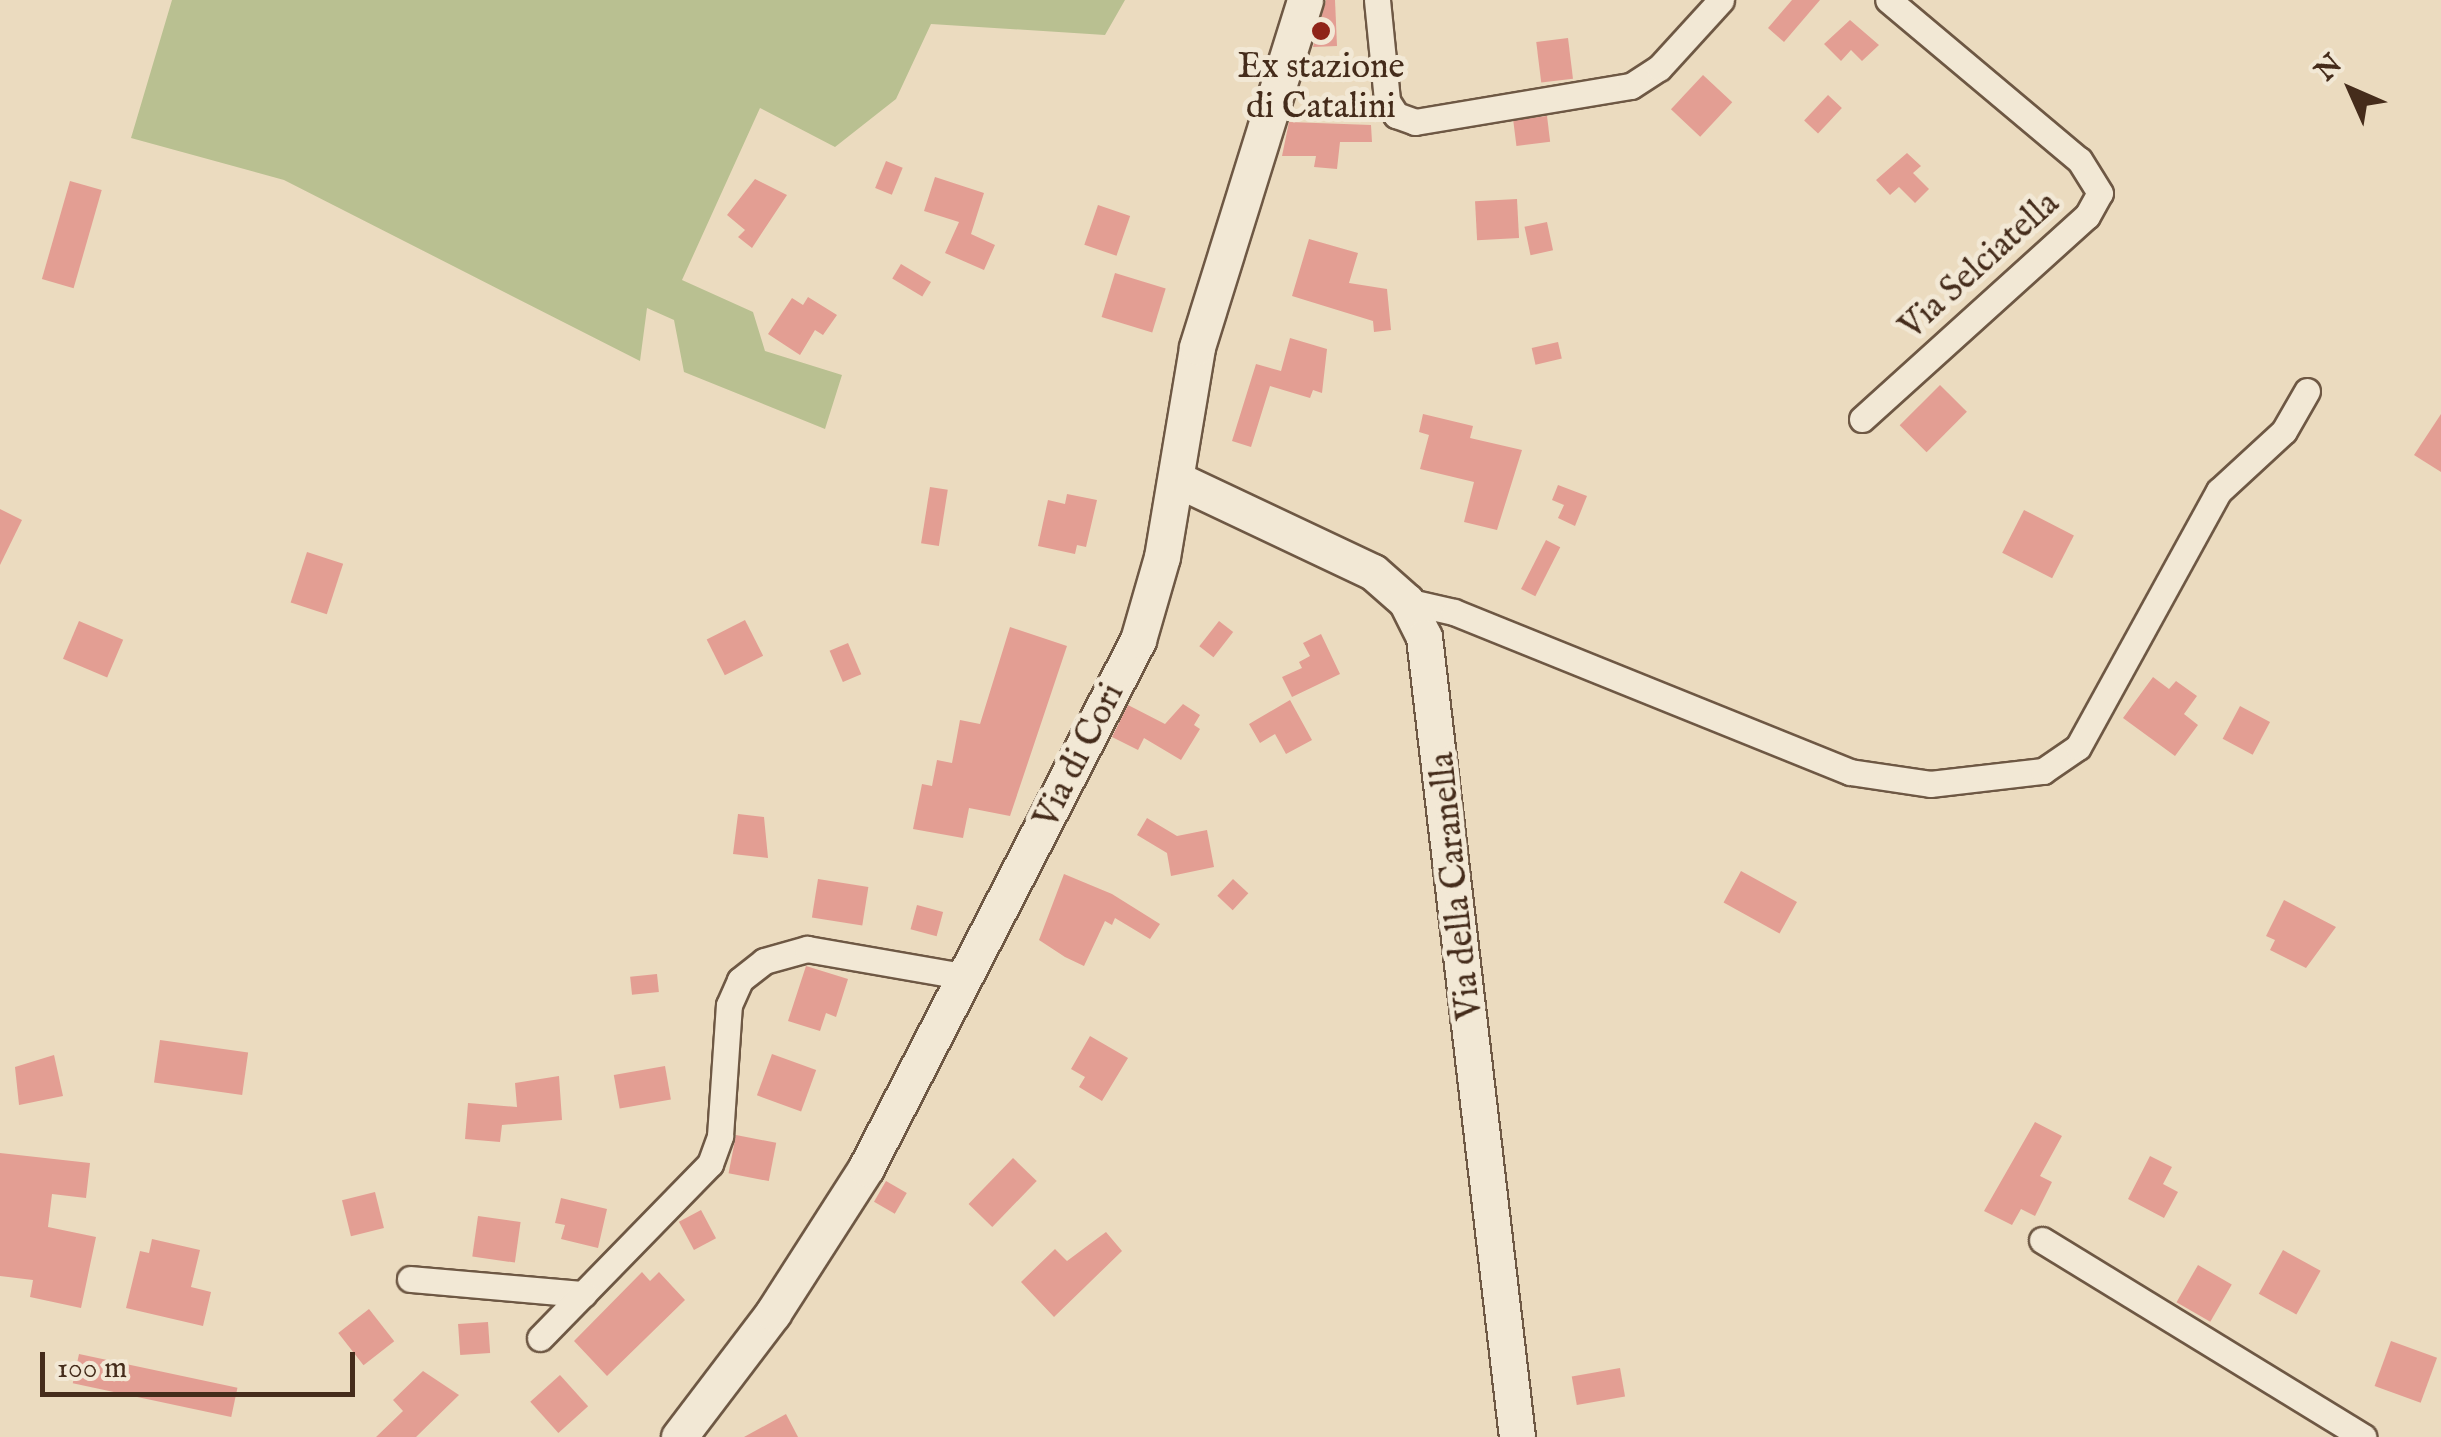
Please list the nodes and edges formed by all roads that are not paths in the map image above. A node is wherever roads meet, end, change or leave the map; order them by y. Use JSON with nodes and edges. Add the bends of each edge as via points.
{"nodes":[{"id":1,"x":1305,"y":0,"type":"edge"},
{"id":2,"x":1378,"y":0,"type":"edge"},
{"id":3,"x":1721,"y":0,"type":"edge"},
{"id":4,"x":1888,"y":0,"type":"edge"},
{"id":5,"x":2307,"y":391,"type":"dead end"},
{"id":6,"x":1862,"y":419,"type":"dead end"},
{"id":7,"x":1176,"y":479,"type":"junction"},
{"id":8,"x":1406,"y":601,"type":"junction"},
{"id":9,"x":968,"y":976,"type":"junction"},
{"id":10,"x":2042,"y":1240,"type":"dead end"},
{"id":11,"x":410,"y":1278,"type":"dead end"},
{"id":12,"x":583,"y":1294,"type":"junction"},
{"id":13,"x":540,"y":1338,"type":"dead end"},
{"id":14,"x":679,"y":1437,"type":"edge"},
{"id":15,"x":1517,"y":1437,"type":"edge"},
{"id":16,"x":2364,"y":1437,"type":"edge"}],
"edges":[{"from":1,"to":7,"type":"main road","name":"Via di Cori","via":[[1202,329]]},
{"from":2,"to":3,"type":"street","via":[[1386,101],[1396,115],[1415,122],[1631,86],[1659,68]]},
{"from":4,"to":6,"type":"street","name":"Via Selciatella","via":[[2080,160],[2100,193],[2087,216]]},
{"from":5,"to":8,"type":"street","via":[[2284,431],[2219,491],[2078,748],[2043,770],[1930,784],[1850,772],[1769,745],[1454,612]]},
{"from":7,"to":8,"type":"main road","name":"Via della Caranella","via":[[1363,566]]},
{"from":7,"to":9,"type":"main road","name":"Via di Cori","via":[[1138,640]]},
{"from":8,"to":15,"type":"main road","name":"Via della Caranella","via":[[1434,678]]},
{"from":9,"to":12,"type":"street","via":[[807,949],[750,969],[727,1010],[721,1128],[713,1158]]},
{"from":9,"to":14,"type":"main road","name":"Via di Cori","via":[[831,1228]]},
{"from":10,"to":16,"type":"street"},
{"from":11,"to":12,"type":"street"},
{"from":12,"to":13,"type":"street"}]}
